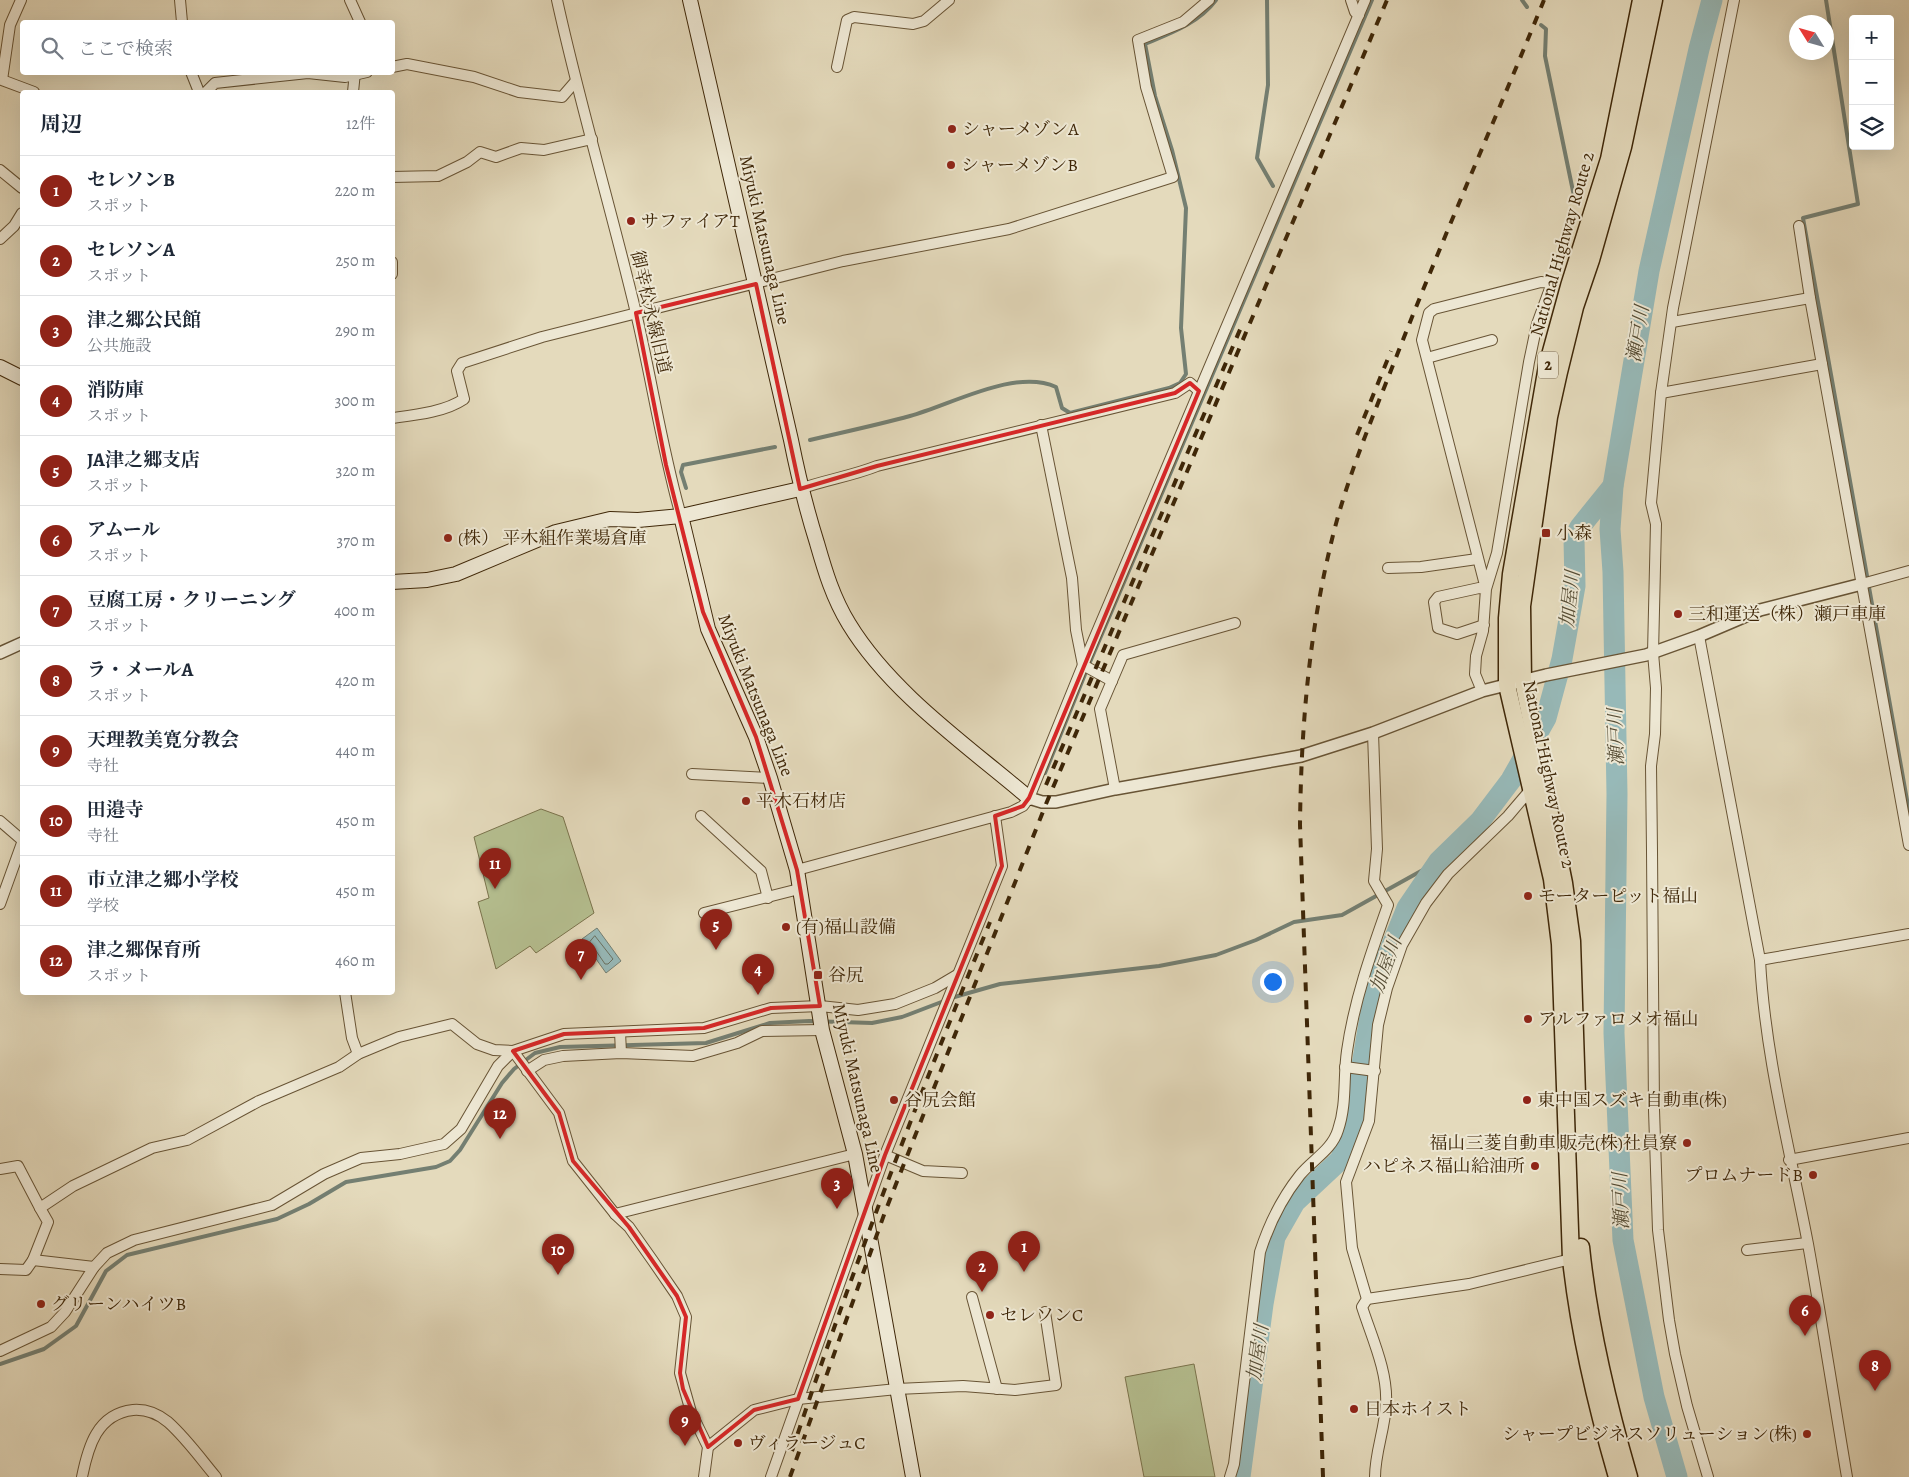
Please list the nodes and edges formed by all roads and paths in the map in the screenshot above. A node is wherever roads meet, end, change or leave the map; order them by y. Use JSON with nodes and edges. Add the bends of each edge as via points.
{"nodes":[{"id":1,"x":22,"y":0,"type":"edge"},
{"id":2,"x":180,"y":0,"type":"edge"},
{"id":3,"x":350,"y":0,"type":"edge"},
{"id":4,"x":557,"y":0,"type":"edge"},
{"id":5,"x":690,"y":0,"type":"edge"},
{"id":6,"x":949,"y":0,"type":"edge"},
{"id":7,"x":1209,"y":0,"type":"edge"},
{"id":8,"x":1351,"y":0,"type":"edge"},
{"id":9,"x":1365,"y":0,"type":"edge"},
{"id":10,"x":1641,"y":0,"type":"edge"},
{"id":11,"x":1654,"y":0,"type":"edge"},
{"id":12,"x":1734,"y":0,"type":"edge"},
{"id":13,"x":1359,"y":15,"type":"junction"},
{"id":14,"x":182,"y":20,"type":"edge"},
{"id":15,"x":359,"y":20,"type":"edge"},
{"id":16,"x":395,"y":66,"type":"edge"},
{"id":17,"x":837,"y":67,"type":"dead end"},
{"id":18,"x":192,"y":75,"type":"edge"},
{"id":19,"x":279,"y":75,"type":"edge"},
{"id":20,"x":326,"y":75,"type":"edge"},
{"id":21,"x":351,"y":75,"type":"edge"},
{"id":22,"x":354,"y":75,"type":"edge"},
{"id":23,"x":1,"y":82,"type":"edge"},
{"id":24,"x":575,"y":82,"type":"junction"},
{"id":25,"x":27,"y":90,"type":"edge"},
{"id":26,"x":198,"y":90,"type":"edge"},
{"id":27,"x":208,"y":90,"type":"edge"},
{"id":28,"x":353,"y":90,"type":"edge"},
{"id":29,"x":592,"y":139,"type":"junction"},
{"id":30,"x":0,"y":170,"type":"edge"},
{"id":31,"x":395,"y":177,"type":"edge"},
{"id":32,"x":20,"y":186,"type":"edge"},
{"id":33,"x":20,"y":216,"type":"edge"},
{"id":34,"x":1799,"y":226,"type":"dead end"},
{"id":35,"x":0,"y":238,"type":"edge"},
{"id":36,"x":1552,"y":283,"type":"junction"},
{"id":37,"x":756,"y":284,"type":"junction"},
{"id":38,"x":1569,"y":286,"type":"junction"},
{"id":39,"x":1810,"y":298,"type":"junction"},
{"id":40,"x":636,"y":313,"type":"junction"},
{"id":41,"x":1672,"y":322,"type":"junction"},
{"id":42,"x":1492,"y":340,"type":"dead end"},
{"id":43,"x":1427,"y":358,"type":"junction"},
{"id":44,"x":1822,"y":364,"type":"junction"},
{"id":45,"x":0,"y":367,"type":"edge"},
{"id":46,"x":20,"y":377,"type":"edge"},
{"id":47,"x":1200,"y":391,"type":"junction"},
{"id":48,"x":1661,"y":393,"type":"junction"},
{"id":49,"x":395,"y":418,"type":"edge"},
{"id":50,"x":1041,"y":426,"type":"junction"},
{"id":51,"x":800,"y":490,"type":"junction"},
{"id":52,"x":681,"y":516,"type":"junction"},
{"id":53,"x":1497,"y":553,"type":"junction"},
{"id":54,"x":1514,"y":556,"type":"junction"},
{"id":55,"x":1477,"y":559,"type":"junction"},
{"id":56,"x":1388,"y":568,"type":"dead end"},
{"id":57,"x":1909,"y":571,"type":"edge"},
{"id":58,"x":395,"y":582,"type":"edge"},
{"id":59,"x":1866,"y":582,"type":"junction"},
{"id":60,"x":1486,"y":589,"type":"junction"},
{"id":61,"x":1235,"y":623,"type":"dead end"},
{"id":62,"x":1484,"y":625,"type":"junction"},
{"id":63,"x":1700,"y":636,"type":"junction"},
{"id":64,"x":20,"y":644,"type":"edge"},
{"id":65,"x":0,"y":653,"type":"edge"},
{"id":66,"x":1650,"y":654,"type":"junction"},
{"id":67,"x":1087,"y":668,"type":"junction"},
{"id":68,"x":1112,"y":681,"type":"junction"},
{"id":69,"x":1523,"y":681,"type":"junction"},
{"id":70,"x":1507,"y":685,"type":"junction"},
{"id":71,"x":1482,"y":691,"type":"junction"},
{"id":72,"x":1373,"y":733,"type":"junction"},
{"id":73,"x":692,"y":774,"type":"dead end"},
{"id":74,"x":770,"y":778,"type":"junction"},
{"id":75,"x":1530,"y":782,"type":"junction"},
{"id":76,"x":1115,"y":789,"type":"junction"},
{"id":77,"x":1029,"y":798,"type":"junction"},
{"id":78,"x":701,"y":816,"type":"dead end"},
{"id":79,"x":995,"y":816,"type":"junction"},
{"id":80,"x":0,"y":821,"type":"edge"},
{"id":81,"x":20,"y":840,"type":"edge"},
{"id":82,"x":1909,"y":845,"type":"edge"},
{"id":83,"x":20,"y":848,"type":"edge"},
{"id":84,"x":797,"y":870,"type":"junction"},
{"id":85,"x":799,"y":889,"type":"junction"},
{"id":86,"x":768,"y":898,"type":"junction"},
{"id":87,"x":0,"y":904,"type":"edge"},
{"id":88,"x":704,"y":913,"type":"dead end"},
{"id":89,"x":1909,"y":934,"type":"edge"},
{"id":90,"x":1760,"y":960,"type":"junction"},
{"id":91,"x":957,"y":975,"type":"junction"},
{"id":92,"x":345,"y":995,"type":"edge"},
{"id":93,"x":821,"y":1019,"type":"junction"},
{"id":94,"x":620,"y":1032,"type":"junction"},
{"id":95,"x":512,"y":1051,"type":"junction"},
{"id":96,"x":358,"y":1054,"type":"junction"},
{"id":97,"x":621,"y":1054,"type":"junction"},
{"id":98,"x":1348,"y":1067,"type":"junction"},
{"id":99,"x":527,"y":1070,"type":"junction"},
{"id":100,"x":1373,"y":1071,"type":"junction"},
{"id":101,"x":1909,"y":1138,"type":"edge"},
{"id":102,"x":856,"y":1154,"type":"junction"},
{"id":103,"x":885,"y":1155,"type":"junction"},
{"id":104,"x":1789,"y":1160,"type":"junction"},
{"id":105,"x":0,"y":1169,"type":"edge"},
{"id":106,"x":962,"y":1173,"type":"dead end"},
{"id":107,"x":40,"y":1208,"type":"junction"},
{"id":108,"x":866,"y":1209,"type":"junction"},
{"id":109,"x":615,"y":1214,"type":"junction"},
{"id":110,"x":1807,"y":1243,"type":"junction"},
{"id":111,"x":1748,"y":1250,"type":"dead end"},
{"id":112,"x":33,"y":1260,"type":"junction"},
{"id":113,"x":1572,"y":1260,"type":"junction"},
{"id":114,"x":94,"y":1267,"type":"junction"},
{"id":115,"x":0,"y":1269,"type":"edge"},
{"id":116,"x":972,"y":1297,"type":"dead end"},
{"id":117,"x":1367,"y":1299,"type":"junction"},
{"id":118,"x":1045,"y":1312,"type":"dead end"},
{"id":119,"x":0,"y":1351,"type":"edge"},
{"id":120,"x":897,"y":1389,"type":"junction"},
{"id":121,"x":996,"y":1389,"type":"junction"},
{"id":122,"x":798,"y":1399,"type":"junction"},
{"id":123,"x":708,"y":1447,"type":"junction"},
{"id":124,"x":82,"y":1477,"type":"edge"},
{"id":125,"x":216,"y":1477,"type":"edge"},
{"id":126,"x":704,"y":1477,"type":"edge"},
{"id":127,"x":771,"y":1477,"type":"edge"},
{"id":128,"x":914,"y":1477,"type":"edge"},
{"id":129,"x":1230,"y":1477,"type":"edge"},
{"id":130,"x":1375,"y":1477,"type":"edge"},
{"id":131,"x":1616,"y":1477,"type":"edge"},
{"id":132,"x":1629,"y":1477,"type":"edge"},
{"id":133,"x":1708,"y":1477,"type":"edge"},
{"id":134,"x":1847,"y":1477,"type":"edge"}],
"edges":[{"from":1,"to":23,"type":"street","via":[[10,25]]},
{"from":2,"to":14,"type":"street"},
{"from":3,"to":15,"type":"street"},
{"from":4,"to":24,"type":"street","name":"御幸松永線旧道"},
{"from":5,"to":37,"type":"main road","name":"Miyuki Matsunaga Line"},
{"from":6,"to":17,"type":"street","via":[[924,21],[913,24],[854,17],[846,20]]},
{"from":7,"to":37,"type":"street","via":[[1183,22],[1138,40],[1146,87],[1173,178],[1009,229],[842,261]]},
{"from":8,"to":13,"type":"street"},
{"from":9,"to":13,"type":"street"},
{"from":10,"to":38,"type":"highway","name":"National Highway Route 2","number":"2","via":[[1609,159]]},
{"from":11,"to":69,"type":"highway","name":"National Highway Route 2","number":"2","via":[[1624,147],[1575,307],[1549,417],[1522,606]]},
{"from":12,"to":41,"type":"street"},
{"from":13,"to":47,"type":"street"},
{"from":16,"to":24,"type":"street","via":[[408,64],[454,73],[544,96],[562,97]]},
{"from":18,"to":26,"type":"street"},
{"from":19,"to":27,"type":"street","via":[[215,83]]},
{"from":20,"to":21,"type":"street"},
{"from":22,"to":28,"type":"street"},
{"from":23,"to":25,"type":"street"},
{"from":24,"to":29,"type":"street","name":"御幸松永線旧道"},
{"from":29,"to":31,"type":"street","via":[[544,150],[521,148],[496,157],[480,152],[438,176]]},
{"from":29,"to":40,"type":"street","name":"御幸松永線旧道"},
{"from":30,"to":32,"type":"street"},
{"from":33,"to":35,"type":"street"},
{"from":34,"to":39,"type":"street"},
{"from":36,"to":38,"type":"street"},
{"from":36,"to":43,"type":"street","via":[[1541,282],[1434,309],[1429,313],[1422,340]]},
{"from":36,"to":53,"type":"street","via":[[1529,362]]},
{"from":37,"to":40,"type":"street"},
{"from":37,"to":51,"type":"main road","name":"Miyuki Matsunaga Line","via":[[792,440]]},
{"from":38,"to":54,"type":"highway","name":"National Highway Route 2","number":"2","via":[[1547,366]]},
{"from":39,"to":41,"type":"street"},
{"from":39,"to":44,"type":"street"},
{"from":40,"to":49,"type":"street","via":[[542,337],[462,363],[457,371],[464,399],[413,416]]},
{"from":40,"to":52,"type":"street","name":"御幸松永線旧道","via":[[666,465]]},
{"from":41,"to":48,"type":"street"},
{"from":42,"to":43,"type":"street"},
{"from":43,"to":55,"type":"street"},
{"from":44,"to":48,"type":"street"},
{"from":44,"to":59,"type":"street"},
{"from":45,"to":46,"type":"main road"},
{"from":47,"to":50,"type":"street","via":[[1190,383],[1175,393]]},
{"from":47,"to":67,"type":"street"},
{"from":48,"to":66,"type":"street","via":[[1652,503],[1656,524]]},
{"from":50,"to":51,"type":"street","via":[[877,466]]},
{"from":50,"to":67,"type":"street","via":[[1072,578],[1076,630]]},
{"from":51,"to":52,"type":"main road"},
{"from":51,"to":77,"type":"main road","name":"Miyuki Matsunaga Line","via":[[830,590],[849,624],[878,664],[916,702]]},
{"from":52,"to":58,"type":"main road","via":[[610,519],[556,532],[456,574]]},
{"from":52,"to":74,"type":"main road","name":"Miyuki Matsunaga Line","via":[[708,629],[756,736]]},
{"from":53,"to":54,"type":"street"},
{"from":53,"to":60,"type":"street"},
{"from":54,"to":70,"type":"highway","name":"National Highway Route 2","number":"2","via":[[1507,618]]},
{"from":55,"to":56,"type":"street"},
{"from":55,"to":60,"type":"street"},
{"from":57,"to":59,"type":"street"},
{"from":59,"to":63,"type":"street","via":[[1760,610]]},
{"from":59,"to":82,"type":"street"},
{"from":60,"to":62,"type":"street"},
{"from":60,"to":62,"type":"street","via":[[1438,597],[1434,602],[1438,628],[1457,634]]},
{"from":61,"to":68,"type":"street","via":[[1123,655]]},
{"from":62,"to":71,"type":"street","via":[[1475,674]]},
{"from":63,"to":66,"type":"street"},
{"from":63,"to":90,"type":"street"},
{"from":64,"to":65,"type":"street"},
{"from":66,"to":69,"type":"street"},
{"from":66,"to":133,"type":"street","via":[[1656,688],[1656,734],[1651,766],[1658,1230],[1675,1354]]},
{"from":67,"to":68,"type":"street"},
{"from":67,"to":77,"type":"street"},
{"from":68,"to":76,"type":"street","via":[[1100,709]]},
{"from":69,"to":70,"type":"street"},
{"from":69,"to":132,"type":"highway","name":"National Highway Route 2","number":"2","via":[[1564,882],[1572,941],[1582,1248],[1588,1307],[1608,1404]]},
{"from":70,"to":71,"type":"street"},
{"from":70,"to":75,"type":"highway","name":"National Highway Route 2","number":"2"},
{"from":71,"to":72,"type":"street"},
{"from":72,"to":76,"type":"street","via":[[1301,756]]},
{"from":72,"to":98,"type":"street","via":[[1377,849],[1374,881],[1388,906],[1356,1004]]},
{"from":73,"to":74,"type":"street"},
{"from":74,"to":84,"type":"main road","name":"Miyuki Matsunaga Line"},
{"from":75,"to":100,"type":"street","via":[[1508,816],[1448,874],[1426,903],[1402,945],[1378,1025]]},
{"from":75,"to":113,"type":"highway","name":"National Highway Route 2","number":"2","via":[[1552,879],[1560,944]]},
{"from":76,"to":77,"type":"street","via":[[1056,802]]},
{"from":77,"to":79,"type":"street","via":[[1023,806]]},
{"from":78,"to":86,"type":"street","via":[[760,871]]},
{"from":79,"to":84,"type":"street"},
{"from":79,"to":91,"type":"street","via":[[1002,866]]},
{"from":80,"to":81,"type":"street"},
{"from":83,"to":87,"type":"street"},
{"from":84,"to":85,"type":"main road","name":"Miyuki Matsunaga Line"},
{"from":85,"to":86,"type":"street"},
{"from":85,"to":93,"type":"main road","name":"Miyuki Matsunaga Line"},
{"from":86,"to":88,"type":"street"},
{"from":89,"to":90,"type":"street"},
{"from":90,"to":104,"type":"street","via":[[1762,1011]]},
{"from":91,"to":93,"type":"street","via":[[895,1004]]},
{"from":91,"to":103,"type":"street"},
{"from":92,"to":96,"type":"street","via":[[352,1038]]},
{"from":93,"to":94,"type":"street","via":[[771,1008],[704,1028]]},
{"from":93,"to":97,"type":"street","via":[[762,1031],[737,1043],[693,1056]]},
{"from":93,"to":102,"type":"main road","name":"Miyuki Matsunaga Line"},
{"from":94,"to":95,"type":"street","via":[[564,1034]]},
{"from":94,"to":97,"type":"street"},
{"from":95,"to":96,"type":"street","via":[[494,1050],[477,1044],[452,1024],[399,1037]]},
{"from":95,"to":99,"type":"street"},
{"from":95,"to":114,"type":"street","via":[[498,1066],[461,1129],[444,1144],[400,1154],[361,1158],[324,1174],[272,1205],[134,1240],[107,1253]]},
{"from":96,"to":107,"type":"street","via":[[339,1067],[259,1101],[187,1140],[152,1148],[73,1186]]},
{"from":97,"to":99,"type":"street","via":[[563,1056],[544,1060]]},
{"from":98,"to":100,"type":"street"},
{"from":98,"to":129,"type":"street","via":[[1338,1131],[1331,1145],[1300,1175],[1280,1203],[1268,1225],[1260,1252]]},
{"from":99,"to":109,"type":"street","via":[[560,1113],[573,1160]]},
{"from":100,"to":117,"type":"street","via":[[1369,1121],[1346,1182],[1352,1248]]},
{"from":101,"to":104,"type":"street"},
{"from":102,"to":108,"type":"main road","name":"Miyuki Matsunaga Line"},
{"from":102,"to":109,"type":"street"},
{"from":103,"to":106,"type":"street","via":[[923,1171]]},
{"from":103,"to":108,"type":"street"},
{"from":104,"to":110,"type":"street"},
{"from":105,"to":107,"type":"street","via":[[18,1166]]},
{"from":107,"to":112,"type":"street","via":[[48,1222]]},
{"from":108,"to":120,"type":"main road","name":"Miyuki Matsunaga Line"},
{"from":108,"to":122,"type":"street"},
{"from":109,"to":123,"type":"street","via":[[629,1227],[653,1261],[686,1318],[680,1373],[691,1412]]},
{"from":110,"to":111,"type":"street"},
{"from":110,"to":134,"type":"street"},
{"from":112,"to":114,"type":"street"},
{"from":112,"to":115,"type":"street","via":[[26,1270]]},
{"from":113,"to":117,"type":"street","via":[[1469,1284]]},
{"from":113,"to":131,"type":"highway","name":"National Highway Route 2","number":"2","via":[[1576,1309]]},
{"from":114,"to":119,"type":"street","via":[[65,1312],[51,1327]]},
{"from":116,"to":121,"type":"street"},
{"from":117,"to":130,"type":"street","via":[[1362,1307],[1386,1385]]},
{"from":118,"to":121,"type":"street","via":[[1056,1385]]},
{"from":120,"to":121,"type":"street","via":[[963,1386]]},
{"from":120,"to":122,"type":"street"},
{"from":120,"to":128,"type":"main road","name":"Miyuki Matsunaga Line"},
{"from":122,"to":123,"type":"street","via":[[754,1410]]},
{"from":122,"to":127,"type":"street"},
{"from":123,"to":126,"type":"street"},
{"from":124,"to":125,"type":"street","via":[[93,1438],[106,1419],[124,1411],[139,1410],[152,1412],[168,1423]]}]}
